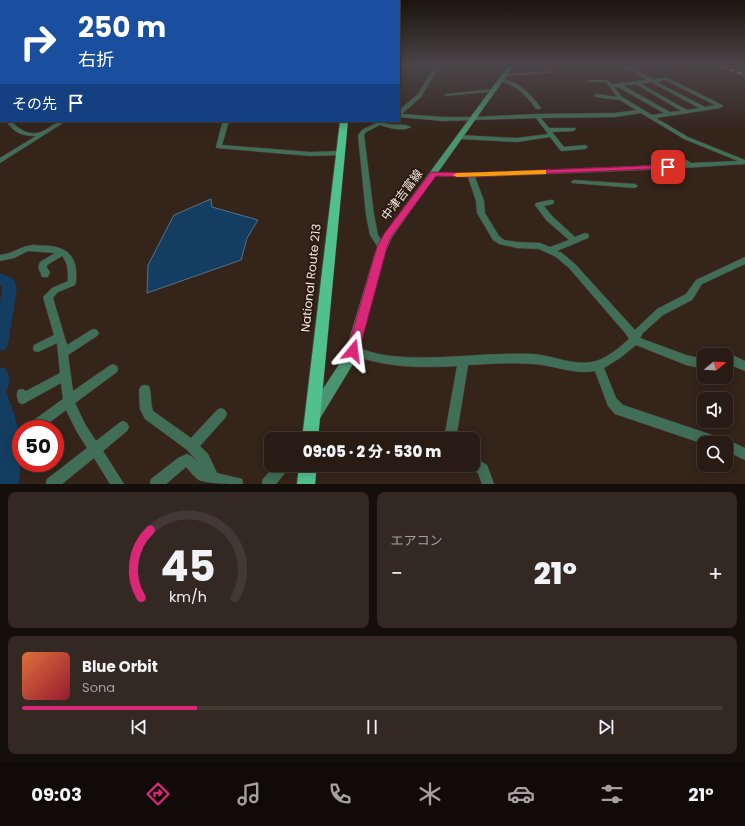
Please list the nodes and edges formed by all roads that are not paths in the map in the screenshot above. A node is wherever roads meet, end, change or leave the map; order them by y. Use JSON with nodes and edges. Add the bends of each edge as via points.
{"nodes":[{"id":1,"x":425,"y":88,"type":"edge"},
{"id":2,"x":517,"y":88,"type":"edge"},
{"id":3,"x":612,"y":88,"type":"edge"},
{"id":4,"x":625,"y":88,"type":"edge"},
{"id":5,"x":644,"y":88,"type":"edge"},
{"id":6,"x":664,"y":88,"type":"edge"},
{"id":7,"x":683,"y":88,"type":"edge"},
{"id":8,"x":495,"y":90,"type":"joint"},
{"id":9,"x":446,"y":95,"type":"dead end"},
{"id":10,"x":597,"y":96,"type":"dead end"},
{"id":11,"x":622,"y":99,"type":"junction"},
{"id":12,"x":538,"y":108,"type":"dead end"},
{"id":13,"x":703,"y":108,"type":"junction"},
{"id":14,"x":642,"y":111,"type":"junction"},
{"id":15,"x":686,"y":111,"type":"junction"},
{"id":16,"x":400,"y":112,"type":"edge"},
{"id":17,"x":400,"y":113,"type":"edge"},
{"id":18,"x":669,"y":114,"type":"junction"},
{"id":19,"x":537,"y":116,"type":"junction"},
{"id":20,"x":651,"y":117,"type":"junction"},
{"id":21,"x":474,"y":118,"type":"junction"},
{"id":22,"x":10,"y":122,"type":"edge"},
{"id":23,"x":61,"y":122,"type":"edge"},
{"id":24,"x":227,"y":122,"type":"edge"},
{"id":25,"x":344,"y":122,"type":"edge"},
{"id":26,"x":381,"y":122,"type":"edge"},
{"id":27,"x":567,"y":124,"type":"dead end"},
{"id":28,"x":408,"y":127,"type":"dead end"},
{"id":29,"x":573,"y":129,"type":"dead end"},
{"id":30,"x":548,"y":131,"type":"junction"},
{"id":31,"x":42,"y":134,"type":"junction"},
{"id":32,"x":460,"y":137,"type":"junction"},
{"id":33,"x":585,"y":148,"type":"dead end"},
{"id":34,"x":341,"y":152,"type":"junction"},
{"id":35,"x":0,"y":160,"type":"edge"},
{"id":36,"x":745,"y":162,"type":"edge"},
{"id":37,"x":690,"y":166,"type":"junction"},
{"id":38,"x":668,"y":167,"type":"junction"},
{"id":39,"x":584,"y":170,"type":"junction"},
{"id":40,"x":434,"y":174,"type":"junction"},
{"id":41,"x":471,"y":175,"type":"junction"},
{"id":42,"x":574,"y":182,"type":"dead end"},
{"id":43,"x":593,"y":183,"type":"junction"},
{"id":44,"x":635,"y":186,"type":"dead end"},
{"id":45,"x":550,"y":202,"type":"dead end"},
{"id":46,"x":585,"y":236,"type":"dead end"},
{"id":47,"x":574,"y":240,"type":"junction"},
{"id":48,"x":382,"y":247,"type":"junction"},
{"id":49,"x":551,"y":250,"type":"junction"},
{"id":50,"x":63,"y":252,"type":"junction"},
{"id":51,"x":0,"y":258,"type":"edge"},
{"id":52,"x":745,"y":260,"type":"edge"},
{"id":53,"x":45,"y":275,"type":"dead end"},
{"id":54,"x":94,"y":333,"type":"dead end"},
{"id":55,"x":60,"y":338,"type":"junction"},
{"id":56,"x":634,"y":340,"type":"junction"},
{"id":57,"x":38,"y":348,"type":"dead end"},
{"id":58,"x":353,"y":351,"type":"junction"},
{"id":59,"x":63,"y":353,"type":"junction"},
{"id":60,"x":463,"y":360,"type":"junction"},
{"id":61,"x":697,"y":362,"type":"edge"},
{"id":62,"x":733,"y":362,"type":"edge"},
{"id":63,"x":598,"y":366,"type":"junction"},
{"id":64,"x":745,"y":366,"type":"edge"},
{"id":65,"x":113,"y":370,"type":"dead end"},
{"id":66,"x":66,"y":376,"type":"junction"},
{"id":67,"x":145,"y":390,"type":"dead end"},
{"id":68,"x":22,"y":394,"type":"dead end"},
{"id":69,"x":69,"y":402,"type":"junction"},
{"id":70,"x":221,"y":414,"type":"dead end"},
{"id":71,"x":312,"y":418,"type":"junction"},
{"id":72,"x":44,"y":420,"type":"edge"},
{"id":73,"x":123,"y":427,"type":"dead end"},
{"id":74,"x":311,"y":432,"type":"edge"},
{"id":75,"x":451,"y":432,"type":"edge"},
{"id":76,"x":699,"y":436,"type":"edge"},
{"id":77,"x":191,"y":447,"type":"junction"},
{"id":78,"x":733,"y":448,"type":"edge"},
{"id":79,"x":95,"y":450,"type":"junction"},
{"id":80,"x":745,"y":454,"type":"edge"},
{"id":81,"x":480,"y":467,"type":"edge"},
{"id":82,"x":278,"y":472,"type":"edge"},
{"id":83,"x":307,"y":472,"type":"edge"},
{"id":84,"x":212,"y":478,"type":"junction"},
{"id":85,"x":52,"y":484,"type":"edge"},
{"id":86,"x":118,"y":484,"type":"edge"},
{"id":87,"x":156,"y":484,"type":"edge"},
{"id":88,"x":237,"y":484,"type":"edge"},
{"id":89,"x":268,"y":484,"type":"edge"},
{"id":90,"x":306,"y":484,"type":"edge"},
{"id":91,"x":488,"y":484,"type":"edge"}],
"edges":[{"from":1,"to":16,"type":"street","via":[[420,96]]},
{"from":2,"to":12,"type":"street","via":[[534,101]]},
{"from":3,"to":11,"type":"street"},
{"from":4,"to":18,"type":"street"},
{"from":5,"to":15,"type":"street"},
{"from":6,"to":13,"type":"street"},
{"from":7,"to":13,"type":"street","via":[[720,106]]},
{"from":8,"to":9,"type":"street"},
{"from":8,"to":21,"type":"main road","name":"中津吉富線"},
{"from":10,"to":11,"type":"street"},
{"from":11,"to":14,"type":"street"},
{"from":13,"to":15,"type":"street"},
{"from":14,"to":19,"type":"street","via":[[615,115]]},
{"from":14,"to":20,"type":"street"},
{"from":15,"to":18,"type":"street"},
{"from":17,"to":21,"type":"street","via":[[443,119]]},
{"from":18,"to":20,"type":"street"},
{"from":19,"to":21,"type":"street"},
{"from":19,"to":30,"type":"street"},
{"from":20,"to":36,"type":"street","via":[[693,142]]},
{"from":21,"to":32,"type":"main road","name":"中津吉富線"},
{"from":22,"to":31,"type":"street","via":[[14,130],[22,133]]},
{"from":23,"to":31,"type":"street"},
{"from":24,"to":34,"type":"street","via":[[219,147],[310,154]]},
{"from":25,"to":34,"type":"highway","name":"National Route 213"},
{"from":26,"to":28,"type":"street","via":[[391,127]]},
{"from":26,"to":48,"type":"street","via":[[364,130],[361,135],[370,215],[374,235]]},
{"from":27,"to":30,"type":"street"},
{"from":29,"to":30,"type":"street"},
{"from":30,"to":32,"type":"street","via":[[518,140]]},
{"from":30,"to":33,"type":"street","via":[[562,148]]},
{"from":31,"to":35,"type":"street"},
{"from":32,"to":40,"type":"main road","name":"中津吉富線"},
{"from":34,"to":71,"type":"highway","name":"National Route 213"},
{"from":36,"to":37,"type":"street"},
{"from":37,"to":38,"type":"street"},
{"from":37,"to":38,"type":"street","via":[[671,152],[656,154]]},
{"from":38,"to":39,"type":"street"},
{"from":39,"to":41,"type":"street"},
{"from":39,"to":43,"type":"street"},
{"from":40,"to":41,"type":"street"},
{"from":40,"to":48,"type":"main road","name":"中津吉富線"},
{"from":41,"to":49,"type":"street","via":[[480,201],[481,213],[496,238]]},
{"from":42,"to":43,"type":"street"},
{"from":43,"to":44,"type":"street"},
{"from":45,"to":47,"type":"street","via":[[539,205],[549,218]]},
{"from":46,"to":47,"type":"street"},
{"from":47,"to":49,"type":"street"},
{"from":48,"to":58,"type":"main road","name":"中津吉富線"},
{"from":49,"to":56,"type":"street","via":[[578,273],[630,331]]},
{"from":50,"to":51,"type":"street","via":[[28,248],[12,257]]},
{"from":50,"to":53,"type":"street","via":[[43,264]]},
{"from":50,"to":55,"type":"street","via":[[72,264],[72,283],[55,290],[48,297]]},
{"from":52,"to":56,"type":"street","via":[[702,280],[689,297],[660,312],[640,330]]},
{"from":54,"to":59,"type":"street"},
{"from":55,"to":57,"type":"street"},
{"from":55,"to":59,"type":"street"},
{"from":56,"to":61,"type":"street"},
{"from":56,"to":63,"type":"street"},
{"from":58,"to":60,"type":"street","via":[[391,361]]},
{"from":58,"to":71,"type":"main road","name":"中津吉富線"},
{"from":59,"to":66,"type":"street"},
{"from":60,"to":63,"type":"street","via":[[532,359],[582,367]]},
{"from":60,"to":75,"type":"street"},
{"from":62,"to":64,"type":"street"},
{"from":63,"to":76,"type":"street","via":[[612,402],[619,410]]},
{"from":65,"to":69,"type":"street"},
{"from":66,"to":68,"type":"street","via":[[23,399]]},
{"from":66,"to":69,"type":"street"},
{"from":67,"to":77,"type":"street","via":[[146,409],[149,415]]},
{"from":69,"to":72,"type":"street"},
{"from":69,"to":79,"type":"street"},
{"from":70,"to":77,"type":"street"},
{"from":71,"to":74,"type":"highway","name":"National Route 213"},
{"from":73,"to":79,"type":"street"},
{"from":77,"to":84,"type":"street","via":[[206,462]]},
{"from":78,"to":80,"type":"street"},
{"from":79,"to":85,"type":"street"},
{"from":79,"to":86,"type":"street"},
{"from":81,"to":91,"type":"street"},
{"from":82,"to":89,"type":"street"},
{"from":83,"to":90,"type":"highway"},
{"from":84,"to":87,"type":"street","via":[[199,473],[191,462],[185,460]]},
{"from":84,"to":88,"type":"street"}]}
